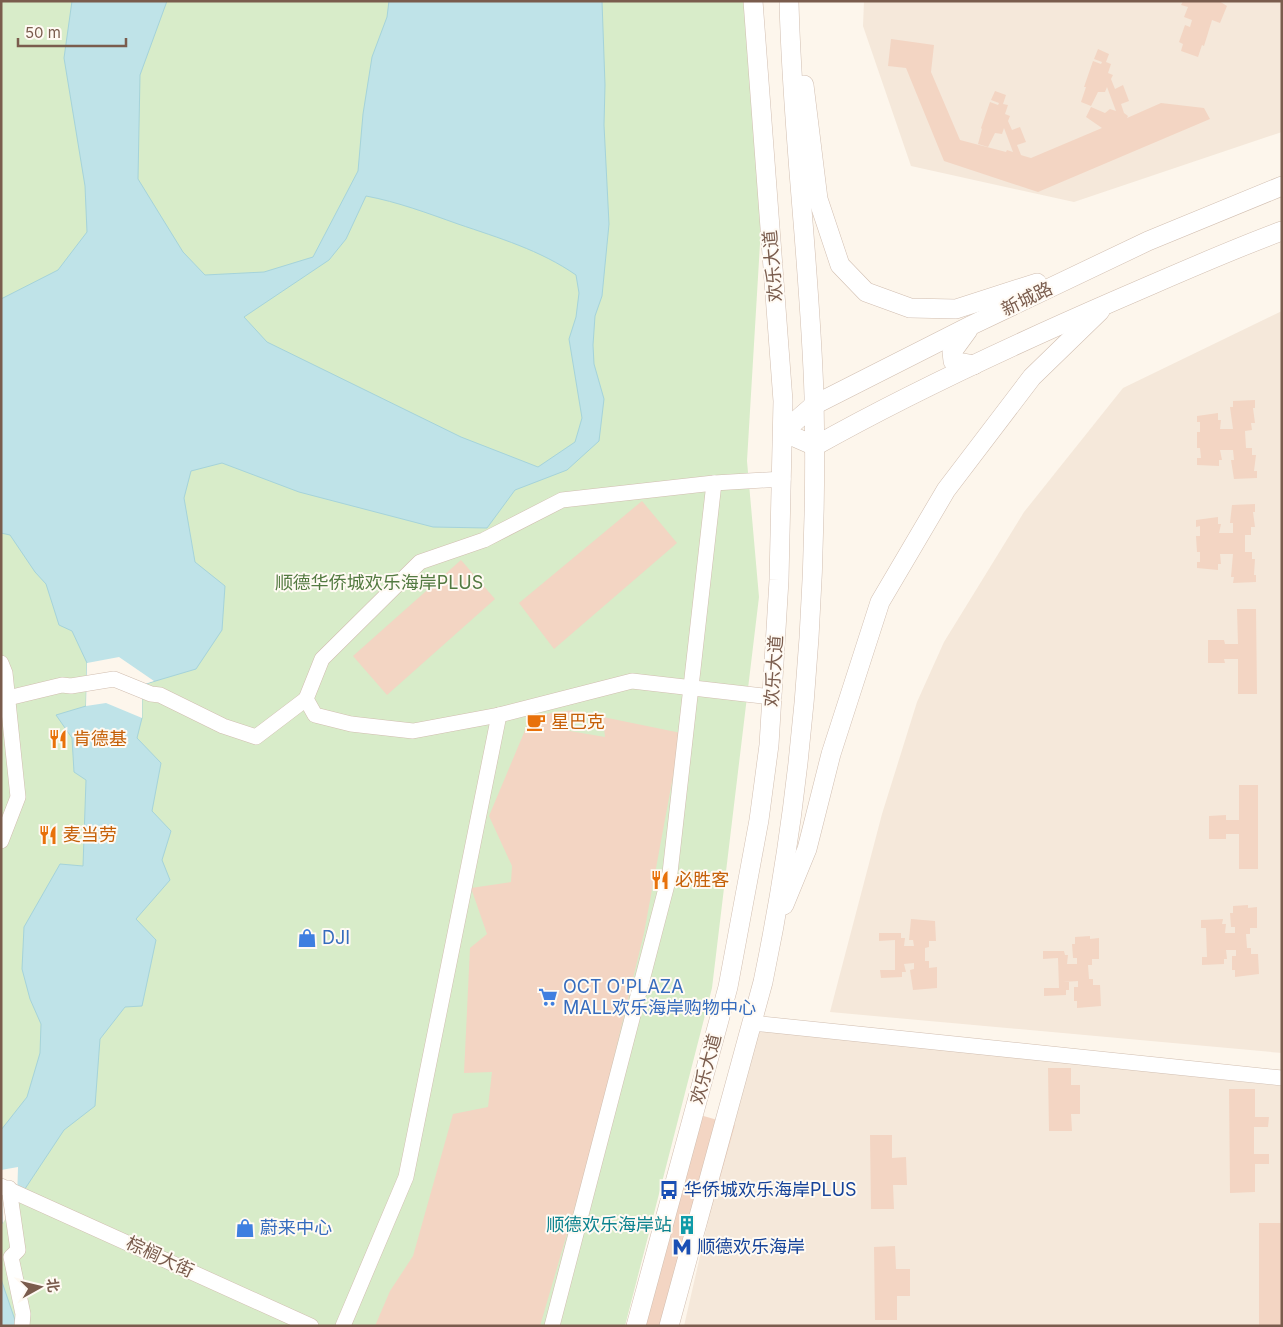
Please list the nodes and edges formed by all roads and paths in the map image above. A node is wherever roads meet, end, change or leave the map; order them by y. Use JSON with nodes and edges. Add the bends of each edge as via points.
{"nodes":[{"id":1,"x":753,"y":1,"type":"edge"},
{"id":2,"x":788,"y":1,"type":"edge"},
{"id":3,"x":793,"y":1,"type":"edge"},
{"id":4,"x":1282,"y":186,"type":"edge"},
{"id":5,"x":1282,"y":231,"type":"edge"},
{"id":6,"x":1109,"y":259,"type":"junction"},
{"id":7,"x":805,"y":260,"type":"junction"},
{"id":8,"x":773,"y":264,"type":"junction"},
{"id":9,"x":1109,"y":303,"type":"junction"},
{"id":10,"x":972,"y":325,"type":"junction"},
{"id":11,"x":974,"y":365,"type":"junction"},
{"id":12,"x":814,"y":405,"type":"junction"},
{"id":13,"x":783,"y":432,"type":"junction"},
{"id":14,"x":815,"y":446,"type":"junction"},
{"id":15,"x":783,"y":479,"type":"junction"},
{"id":16,"x":714,"y":483,"type":"junction"},
{"id":17,"x":780,"y":568,"type":"junction"},
{"id":18,"x":812,"y":569,"type":"junction"},
{"id":19,"x":1,"y":662,"type":"edge"},
{"id":20,"x":689,"y":687,"type":"junction"},
{"id":21,"x":772,"y":697,"type":"junction"},
{"id":22,"x":5,"y":698,"type":"edge"},
{"id":23,"x":306,"y":699,"type":"junction"},
{"id":24,"x":499,"y":715,"type":"junction"},
{"id":25,"x":1,"y":841,"type":"edge"},
{"id":26,"x":774,"y":932,"type":"junction"},
{"id":27,"x":752,"y":1023,"type":"junction"},
{"id":28,"x":1282,"y":1078,"type":"edge"},
{"id":29,"x":5,"y":1187,"type":"edge"},
{"id":30,"x":22,"y":1326,"type":"edge"},
{"id":31,"x":312,"y":1326,"type":"edge"},
{"id":32,"x":343,"y":1326,"type":"edge"},
{"id":33,"x":552,"y":1326,"type":"edge"},
{"id":34,"x":636,"y":1326,"type":"edge"},
{"id":35,"x":669,"y":1326,"type":"edge"}],
"edges":[{"from":1,"to":8,"type":"street","name":"欢乐大道"},
{"from":2,"to":7,"type":"street","name":"欢乐大道"},
{"from":3,"to":6,"type":"street","via":[[818,200],[840,265],[866,292],[910,308],[956,309]]},
{"from":4,"to":6,"type":"street","name":"新城路"},
{"from":5,"to":9,"type":"street","name":"新城路","via":[[1232,249]]},
{"from":6,"to":10,"type":"street","name":"新城路"},
{"from":7,"to":8,"type":"street"},
{"from":7,"to":12,"type":"street","name":"欢乐大道"},
{"from":8,"to":13,"type":"street","name":"欢乐大道"},
{"from":9,"to":11,"type":"street","name":"新城路"},
{"from":9,"to":26,"type":"street","via":[[1026,385],[946,490],[880,602],[831,754],[807,849]]},
{"from":10,"to":11,"type":"street","via":[[952,352],[954,361]]},
{"from":10,"to":12,"type":"street","name":"新城路"},
{"from":11,"to":14,"type":"street","name":"新城路"},
{"from":12,"to":13,"type":"street","name":"新城路"},
{"from":12,"to":14,"type":"street","name":"欢乐大道"},
{"from":13,"to":14,"type":"street"},
{"from":13,"to":15,"type":"street","name":"欢乐大道"},
{"from":14,"to":18,"type":"street","name":"欢乐大道"},
{"from":15,"to":16,"type":"street"},
{"from":15,"to":17,"type":"street","name":"欢乐大道"},
{"from":16,"to":20,"type":"street"},
{"from":16,"to":23,"type":"street","via":[[562,500],[484,540],[420,562],[322,659]]},
{"from":17,"to":18,"type":"street"},
{"from":17,"to":21,"type":"street","name":"欢乐大道"},
{"from":18,"to":26,"type":"street","name":"欢乐大道","via":[[801,724]]},
{"from":19,"to":22,"type":"street","via":[[5,673]]},
{"from":20,"to":21,"type":"street"},
{"from":20,"to":24,"type":"street","via":[[632,680]]},
{"from":20,"to":33,"type":"street","via":[[670,873]]},
{"from":21,"to":34,"type":"street","name":"欢乐大道","via":[[759,820],[728,986]]},
{"from":22,"to":23,"type":"street","via":[[62,685],[114,679],[160,695],[224,726],[256,737]]},
{"from":22,"to":25,"type":"street","via":[[18,797]]},
{"from":23,"to":24,"type":"street","via":[[315,715],[351,724],[413,731]]},
{"from":24,"to":32,"type":"street","via":[[406,1177]]},
{"from":26,"to":27,"type":"street","name":"欢乐大道"},
{"from":27,"to":28,"type":"street"},
{"from":27,"to":35,"type":"street","name":"欢乐大道"},
{"from":29,"to":30,"type":"street","via":[[18,1250],[11,1257],[23,1314]]},
{"from":29,"to":31,"type":"street","name":"棕榈大街"}]}
